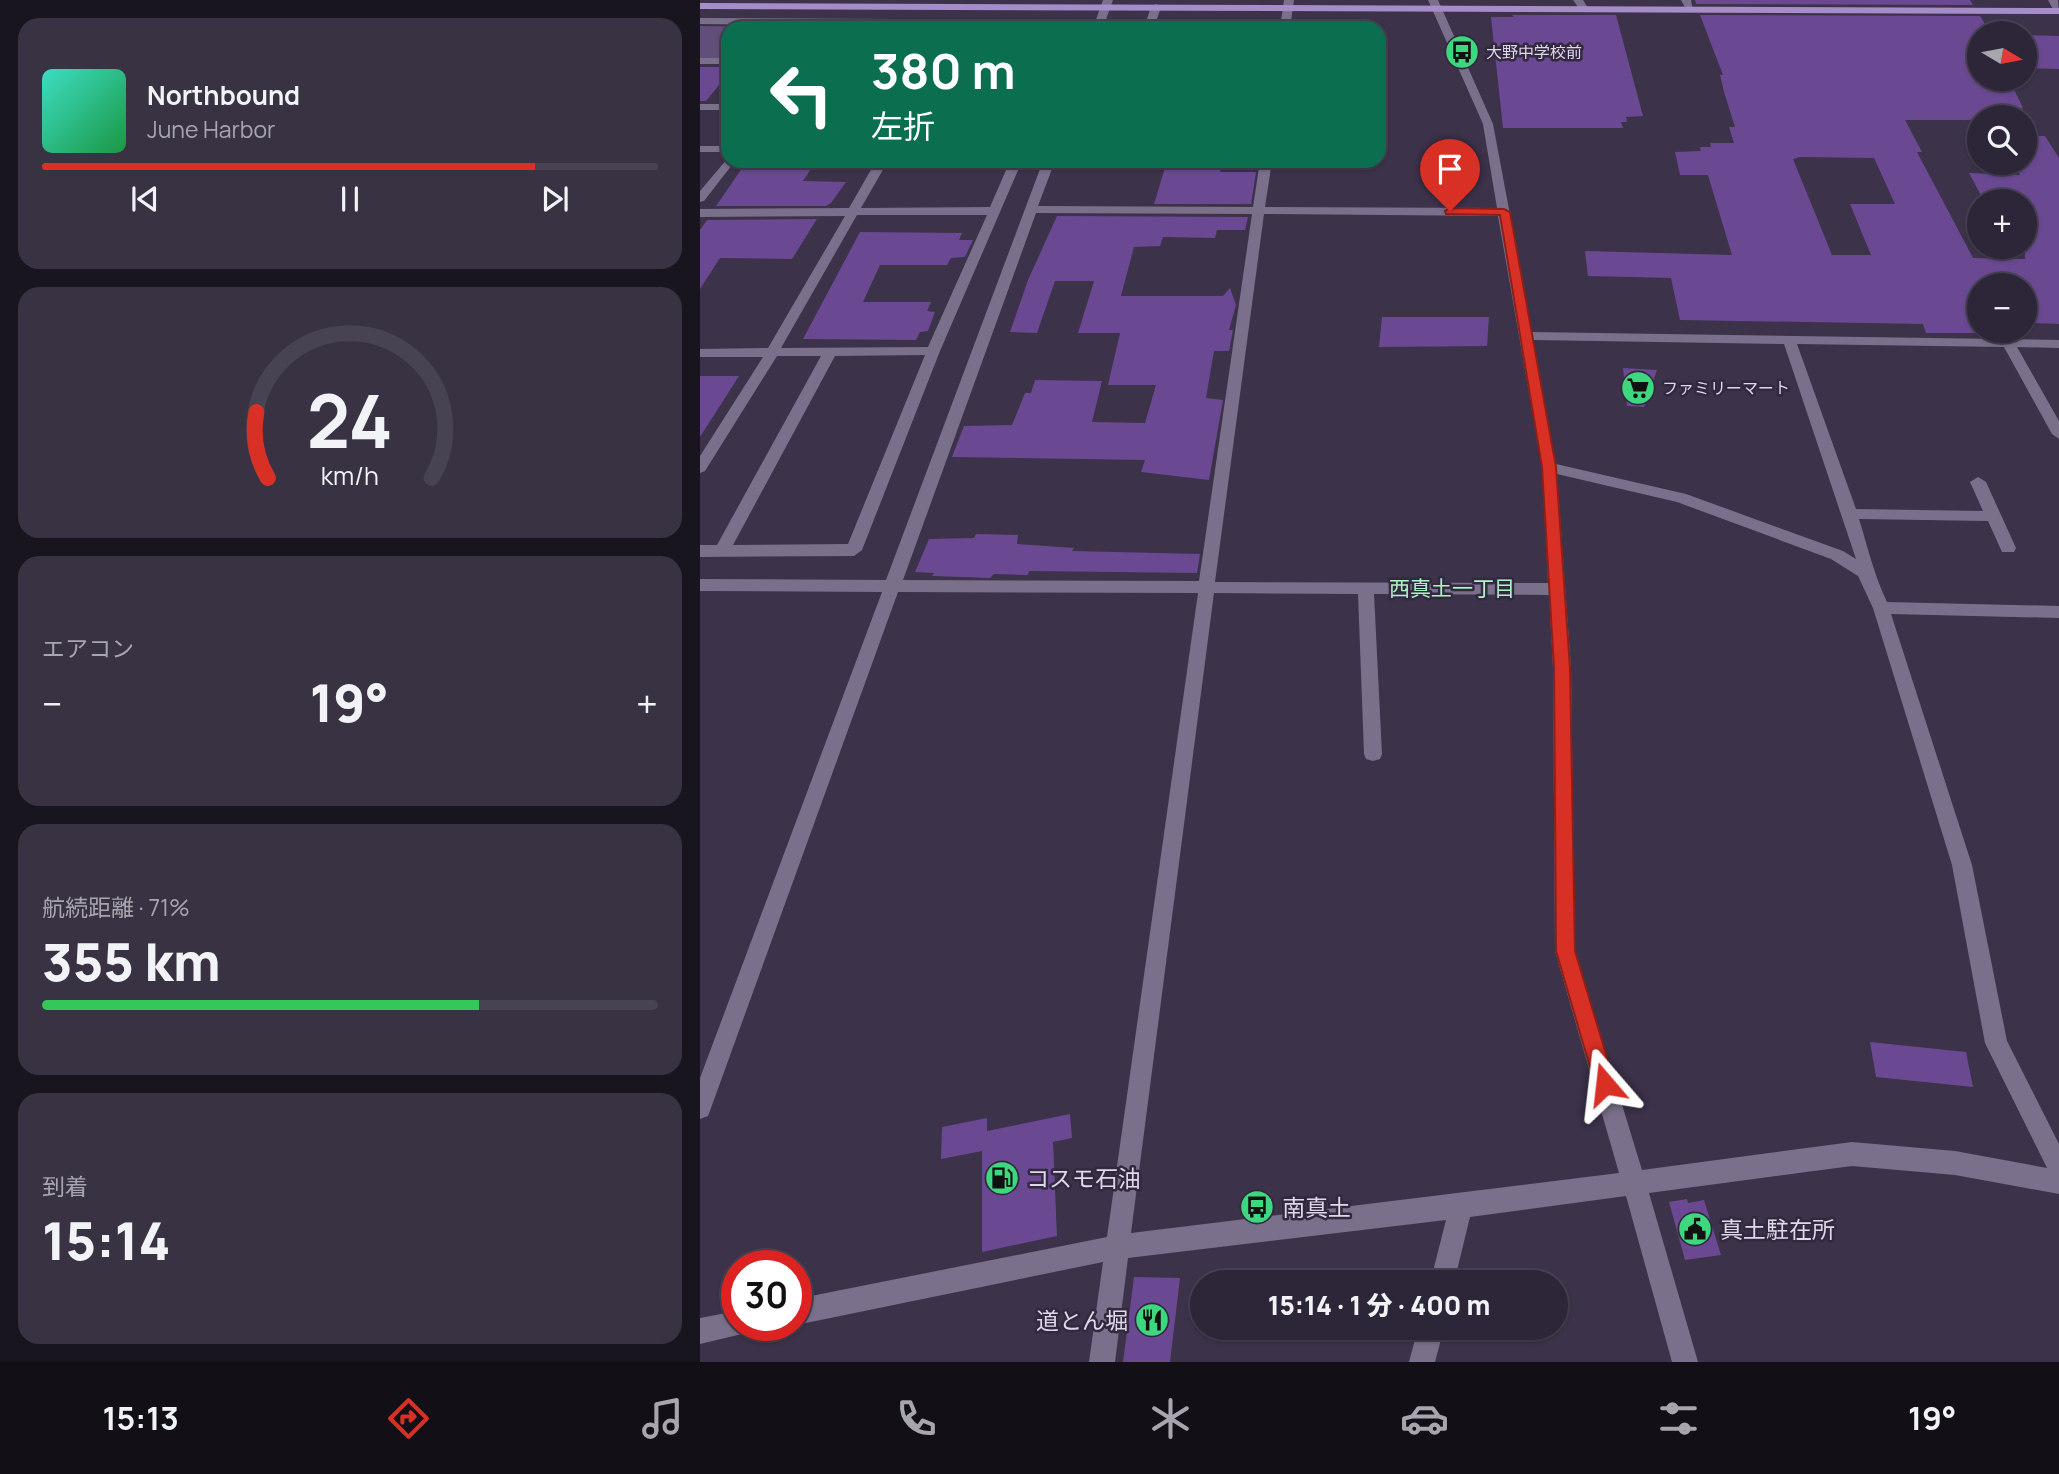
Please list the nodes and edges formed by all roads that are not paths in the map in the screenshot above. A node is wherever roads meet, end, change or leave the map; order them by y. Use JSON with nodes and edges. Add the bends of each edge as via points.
{"nodes":[{"id":1,"x":2053,"y":0,"type":"edge"},
{"id":2,"x":847,"y":3,"type":"edge"},
{"id":3,"x":1107,"y":3,"type":"edge"},
{"id":4,"x":1289,"y":4,"type":"edge"},
{"id":5,"x":1435,"y":4,"type":"edge"},
{"id":6,"x":1581,"y":4,"type":"edge"},
{"id":7,"x":1688,"y":4,"type":"edge"},
{"id":8,"x":700,"y":6,"type":"edge"},
{"id":9,"x":1156,"y":7,"type":"junction"},
{"id":10,"x":2058,"y":11,"type":"edge"},
{"id":11,"x":700,"y":20,"type":"edge"},
{"id":12,"x":726,"y":21,"type":"edge"},
{"id":13,"x":834,"y":21,"type":"edge"},
{"id":14,"x":1101,"y":21,"type":"edge"},
{"id":15,"x":1151,"y":21,"type":"edge"},
{"id":16,"x":700,"y":61,"type":"edge"},
{"id":17,"x":721,"y":61,"type":"edge"},
{"id":18,"x":700,"y":107,"type":"edge"},
{"id":19,"x":721,"y":107,"type":"edge"},
{"id":20,"x":700,"y":149,"type":"edge"},
{"id":21,"x":721,"y":149,"type":"edge"},
{"id":22,"x":724,"y":168,"type":"edge"},
{"id":23,"x":878,"y":168,"type":"edge"},
{"id":24,"x":1013,"y":168,"type":"edge"},
{"id":25,"x":1047,"y":168,"type":"edge"},
{"id":26,"x":1265,"y":168,"type":"edge"},
{"id":27,"x":700,"y":199,"type":"edge"},
{"id":28,"x":1032,"y":209,"type":"junction"},
{"id":29,"x":1259,"y":210,"type":"junction"},
{"id":30,"x":993,"y":211,"type":"junction"},
{"id":31,"x":853,"y":212,"type":"junction"},
{"id":32,"x":1504,"y":212,"type":"junction"},
{"id":33,"x":700,"y":213,"type":"edge"},
{"id":34,"x":1528,"y":336,"type":"junction"},
{"id":35,"x":1789,"y":340,"type":"junction"},
{"id":36,"x":1967,"y":342,"type":"edge"},
{"id":37,"x":2008,"y":343,"type":"joint"},
{"id":38,"x":2059,"y":344,"type":"edge"},
{"id":39,"x":933,"y":351,"type":"junction"},
{"id":40,"x":830,"y":352,"type":"junction"},
{"id":41,"x":700,"y":353,"type":"edge"},
{"id":42,"x":772,"y":353,"type":"junction"},
{"id":43,"x":2059,"y":434,"type":"edge"},
{"id":44,"x":1549,"y":467,"type":"junction"},
{"id":45,"x":700,"y":468,"type":"edge"},
{"id":46,"x":1978,"y":482,"type":"dead end"},
{"id":47,"x":1850,"y":514,"type":"junction"},
{"id":48,"x":1994,"y":516,"type":"junction"},
{"id":49,"x":2008,"y":548,"type":"dead end"},
{"id":50,"x":700,"y":551,"type":"edge"},
{"id":51,"x":722,"y":551,"type":"junction"},
{"id":52,"x":1865,"y":572,"type":"junction"},
{"id":53,"x":700,"y":585,"type":"edge"},
{"id":54,"x":891,"y":586,"type":"junction"},
{"id":55,"x":1207,"y":587,"type":"junction"},
{"id":56,"x":1366,"y":588,"type":"junction"},
{"id":57,"x":1556,"y":589,"type":"junction"},
{"id":58,"x":1881,"y":608,"type":"junction"},
{"id":59,"x":2059,"y":612,"type":"edge"},
{"id":60,"x":1373,"y":754,"type":"dead end"},
{"id":61,"x":700,"y":1108,"type":"edge"},
{"id":62,"x":2059,"y":1168,"type":"edge"},
{"id":63,"x":1633,"y":1181,"type":"junction"},
{"id":64,"x":2059,"y":1182,"type":"edge"},
{"id":65,"x":1461,"y":1206,"type":"junction"},
{"id":66,"x":1118,"y":1247,"type":"junction"},
{"id":67,"x":1445,"y":1270,"type":"edge"},
{"id":68,"x":812,"y":1309,"type":"edge"},
{"id":69,"x":721,"y":1327,"type":"edge"},
{"id":70,"x":700,"y":1331,"type":"edge"},
{"id":71,"x":1428,"y":1340,"type":"edge"},
{"id":72,"x":1102,"y":1362,"type":"edge"},
{"id":73,"x":1422,"y":1362,"type":"edge"},
{"id":74,"x":1685,"y":1362,"type":"edge"}],
"edges":[{"from":1,"to":10,"type":"street"},
{"from":2,"to":3,"type":"main road"},
{"from":2,"to":8,"type":"main road"},
{"from":2,"to":13,"type":"street"},
{"from":3,"to":9,"type":"main road"},
{"from":3,"to":14,"type":"street"},
{"from":4,"to":5,"type":"main road"},
{"from":4,"to":9,"type":"main road"},
{"from":5,"to":6,"type":"main road"},
{"from":5,"to":32,"type":"street","via":[[1488,124]]},
{"from":6,"to":7,"type":"main road"},
{"from":7,"to":10,"type":"main road"},
{"from":9,"to":15,"type":"street"},
{"from":11,"to":12,"type":"street"},
{"from":16,"to":17,"type":"street"},
{"from":18,"to":19,"type":"street"},
{"from":20,"to":21,"type":"street"},
{"from":22,"to":27,"type":"street"},
{"from":23,"to":31,"type":"street"},
{"from":24,"to":30,"type":"street"},
{"from":25,"to":28,"type":"street"},
{"from":26,"to":29,"type":"street"},
{"from":28,"to":29,"type":"street"},
{"from":28,"to":54,"type":"street"},
{"from":29,"to":32,"type":"street"},
{"from":29,"to":55,"type":"street"},
{"from":30,"to":31,"type":"street"},
{"from":30,"to":39,"type":"street"},
{"from":31,"to":33,"type":"street"},
{"from":31,"to":42,"type":"street"},
{"from":32,"to":34,"type":"street"},
{"from":34,"to":35,"type":"street"},
{"from":34,"to":44,"type":"street"},
{"from":35,"to":36,"type":"street"},
{"from":35,"to":47,"type":"street"},
{"from":37,"to":38,"type":"street"},
{"from":37,"to":43,"type":"street"},
{"from":39,"to":40,"type":"street"},
{"from":39,"to":51,"type":"street","via":[[854,550]]},
{"from":40,"to":42,"type":"street"},
{"from":40,"to":51,"type":"street"},
{"from":41,"to":42,"type":"street"},
{"from":42,"to":45,"type":"street"},
{"from":44,"to":52,"type":"street","via":[[1681,498],[1837,555]]},
{"from":44,"to":57,"type":"street"},
{"from":46,"to":48,"type":"street"},
{"from":47,"to":48,"type":"street"},
{"from":47,"to":52,"type":"street"},
{"from":48,"to":49,"type":"street"},
{"from":50,"to":51,"type":"street"},
{"from":52,"to":58,"type":"street"},
{"from":53,"to":54,"type":"street"},
{"from":54,"to":55,"type":"street"},
{"from":54,"to":61,"type":"street"},
{"from":55,"to":56,"type":"street"},
{"from":55,"to":66,"type":"street"},
{"from":56,"to":57,"type":"street"},
{"from":56,"to":60,"type":"street"},
{"from":57,"to":63,"type":"street","via":[[1562,668],[1565,951]]},
{"from":58,"to":59,"type":"street"},
{"from":58,"to":62,"type":"street","via":[[1962,865],[1996,1043]]},
{"from":63,"to":64,"type":"street","via":[[1852,1154],[1955,1163]]},
{"from":63,"to":65,"type":"street"},
{"from":63,"to":74,"type":"street"},
{"from":65,"to":66,"type":"street"},
{"from":65,"to":67,"type":"street"},
{"from":66,"to":68,"type":"street"},
{"from":66,"to":72,"type":"street"},
{"from":69,"to":70,"type":"street"},
{"from":71,"to":73,"type":"street"}]}
